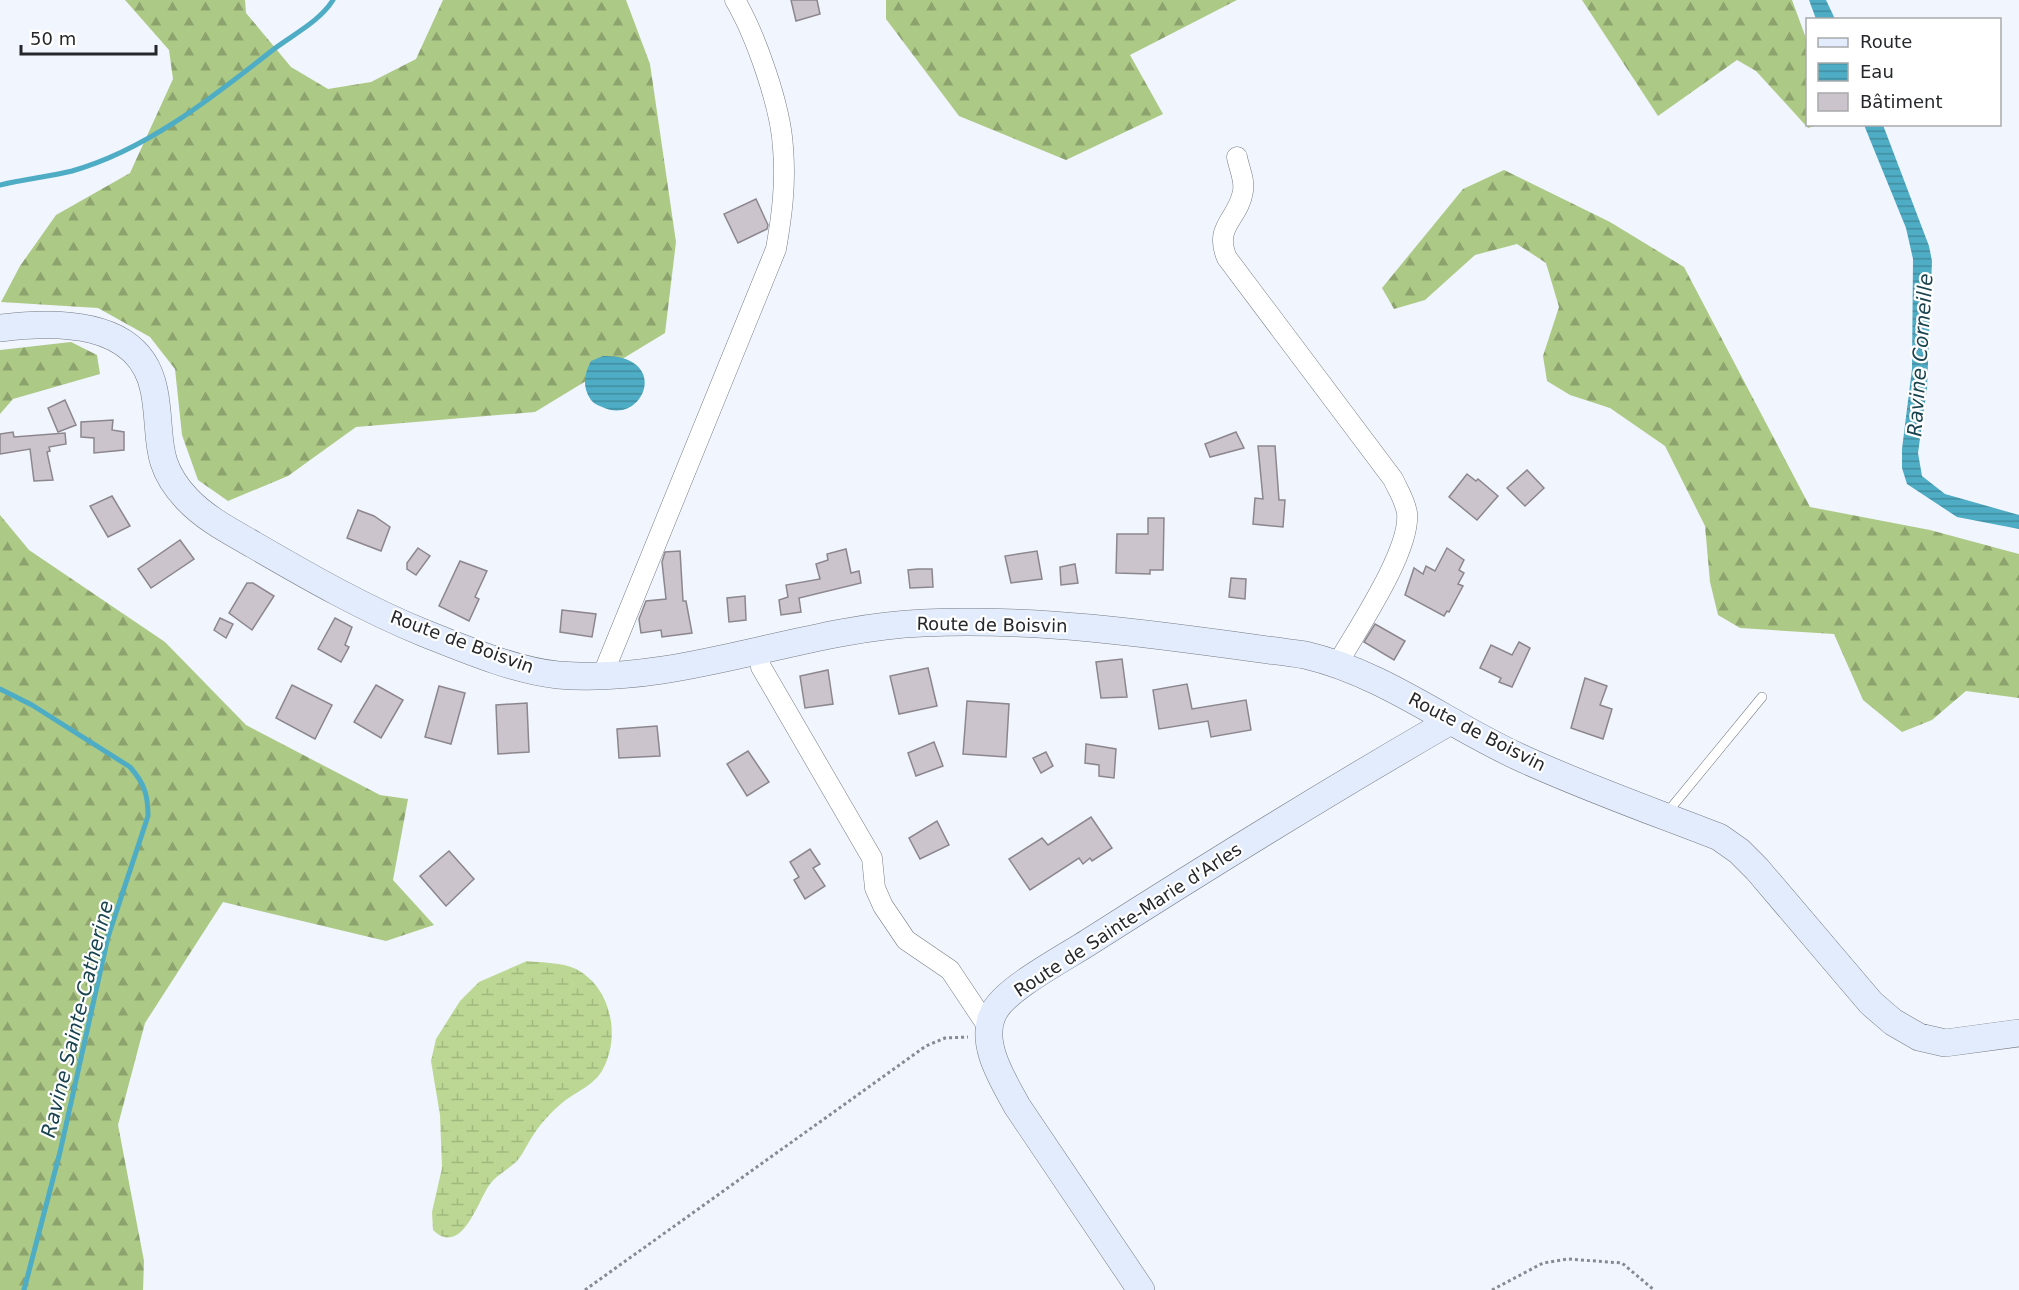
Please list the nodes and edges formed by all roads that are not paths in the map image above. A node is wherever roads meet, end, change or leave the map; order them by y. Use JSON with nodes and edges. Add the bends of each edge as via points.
{"nodes":[{"id":1,"x":735,"y":0,"type":"edge"},
{"id":2,"x":1237,"y":157,"type":"dead end"},
{"id":3,"x":0,"y":328,"type":"edge"},
{"id":4,"x":758,"y":651,"type":"junction"},
{"id":5,"x":1338,"y":663,"type":"junction"},
{"id":6,"x":603,"y":674,"type":"junction"},
{"id":7,"x":1762,"y":697,"type":"dead end"},
{"id":8,"x":1447,"y":720,"type":"junction"},
{"id":9,"x":1665,"y":816,"type":"junction"},
{"id":10,"x":990,"y":1030,"type":"junction"},
{"id":11,"x":2019,"y":1033,"type":"edge"},
{"id":12,"x":1142,"y":1290,"type":"edge"}],
"edges":[{"from":1,"to":6,"type":"street","via":[[747,20],[771,91],[783,146],[784,201],[776,249]]},
{"from":2,"to":5,"type":"street","via":[[1244,189],[1221,240],[1227,258],[1393,479],[1407,514],[1398,555]]},
{"from":3,"to":6,"type":"main road","name":"Route de Boisvin","via":[[75,326],[102,332],[126,344],[139,357],[154,387],[158,447],[179,490],[215,523],[309,578],[424,633],[519,667],[554,674]]},
{"from":4,"to":5,"type":"main road","name":"Route de Boisvin","via":[[901,624],[1001,622],[1074,625],[1305,655]]},
{"from":4,"to":6,"type":"main road","name":"Route de Boisvin","via":[[649,671]]},
{"from":4,"to":10,"type":"street","via":[[761,667],[872,858],[875,888],[883,906],[906,940],[950,970]]},
{"from":5,"to":8,"type":"main road","name":"Route de Boisvin"},
{"from":7,"to":9,"type":"lane"},
{"from":8,"to":9,"type":"main road","name":"Route de Boisvin","via":[[1518,757]]},
{"from":8,"to":10,"type":"main road","name":"Route de Sainte-Marie d'Arles","via":[[1022,985],[993,1012]]},
{"from":9,"to":11,"type":"main road","name":"Route de Boisvin","via":[[1719,837],[1739,850],[1871,1003],[1893,1022],[1919,1037],[1945,1043]]},
{"from":10,"to":12,"type":"main road","via":[[991,1054],[1017,1106]]}]}
